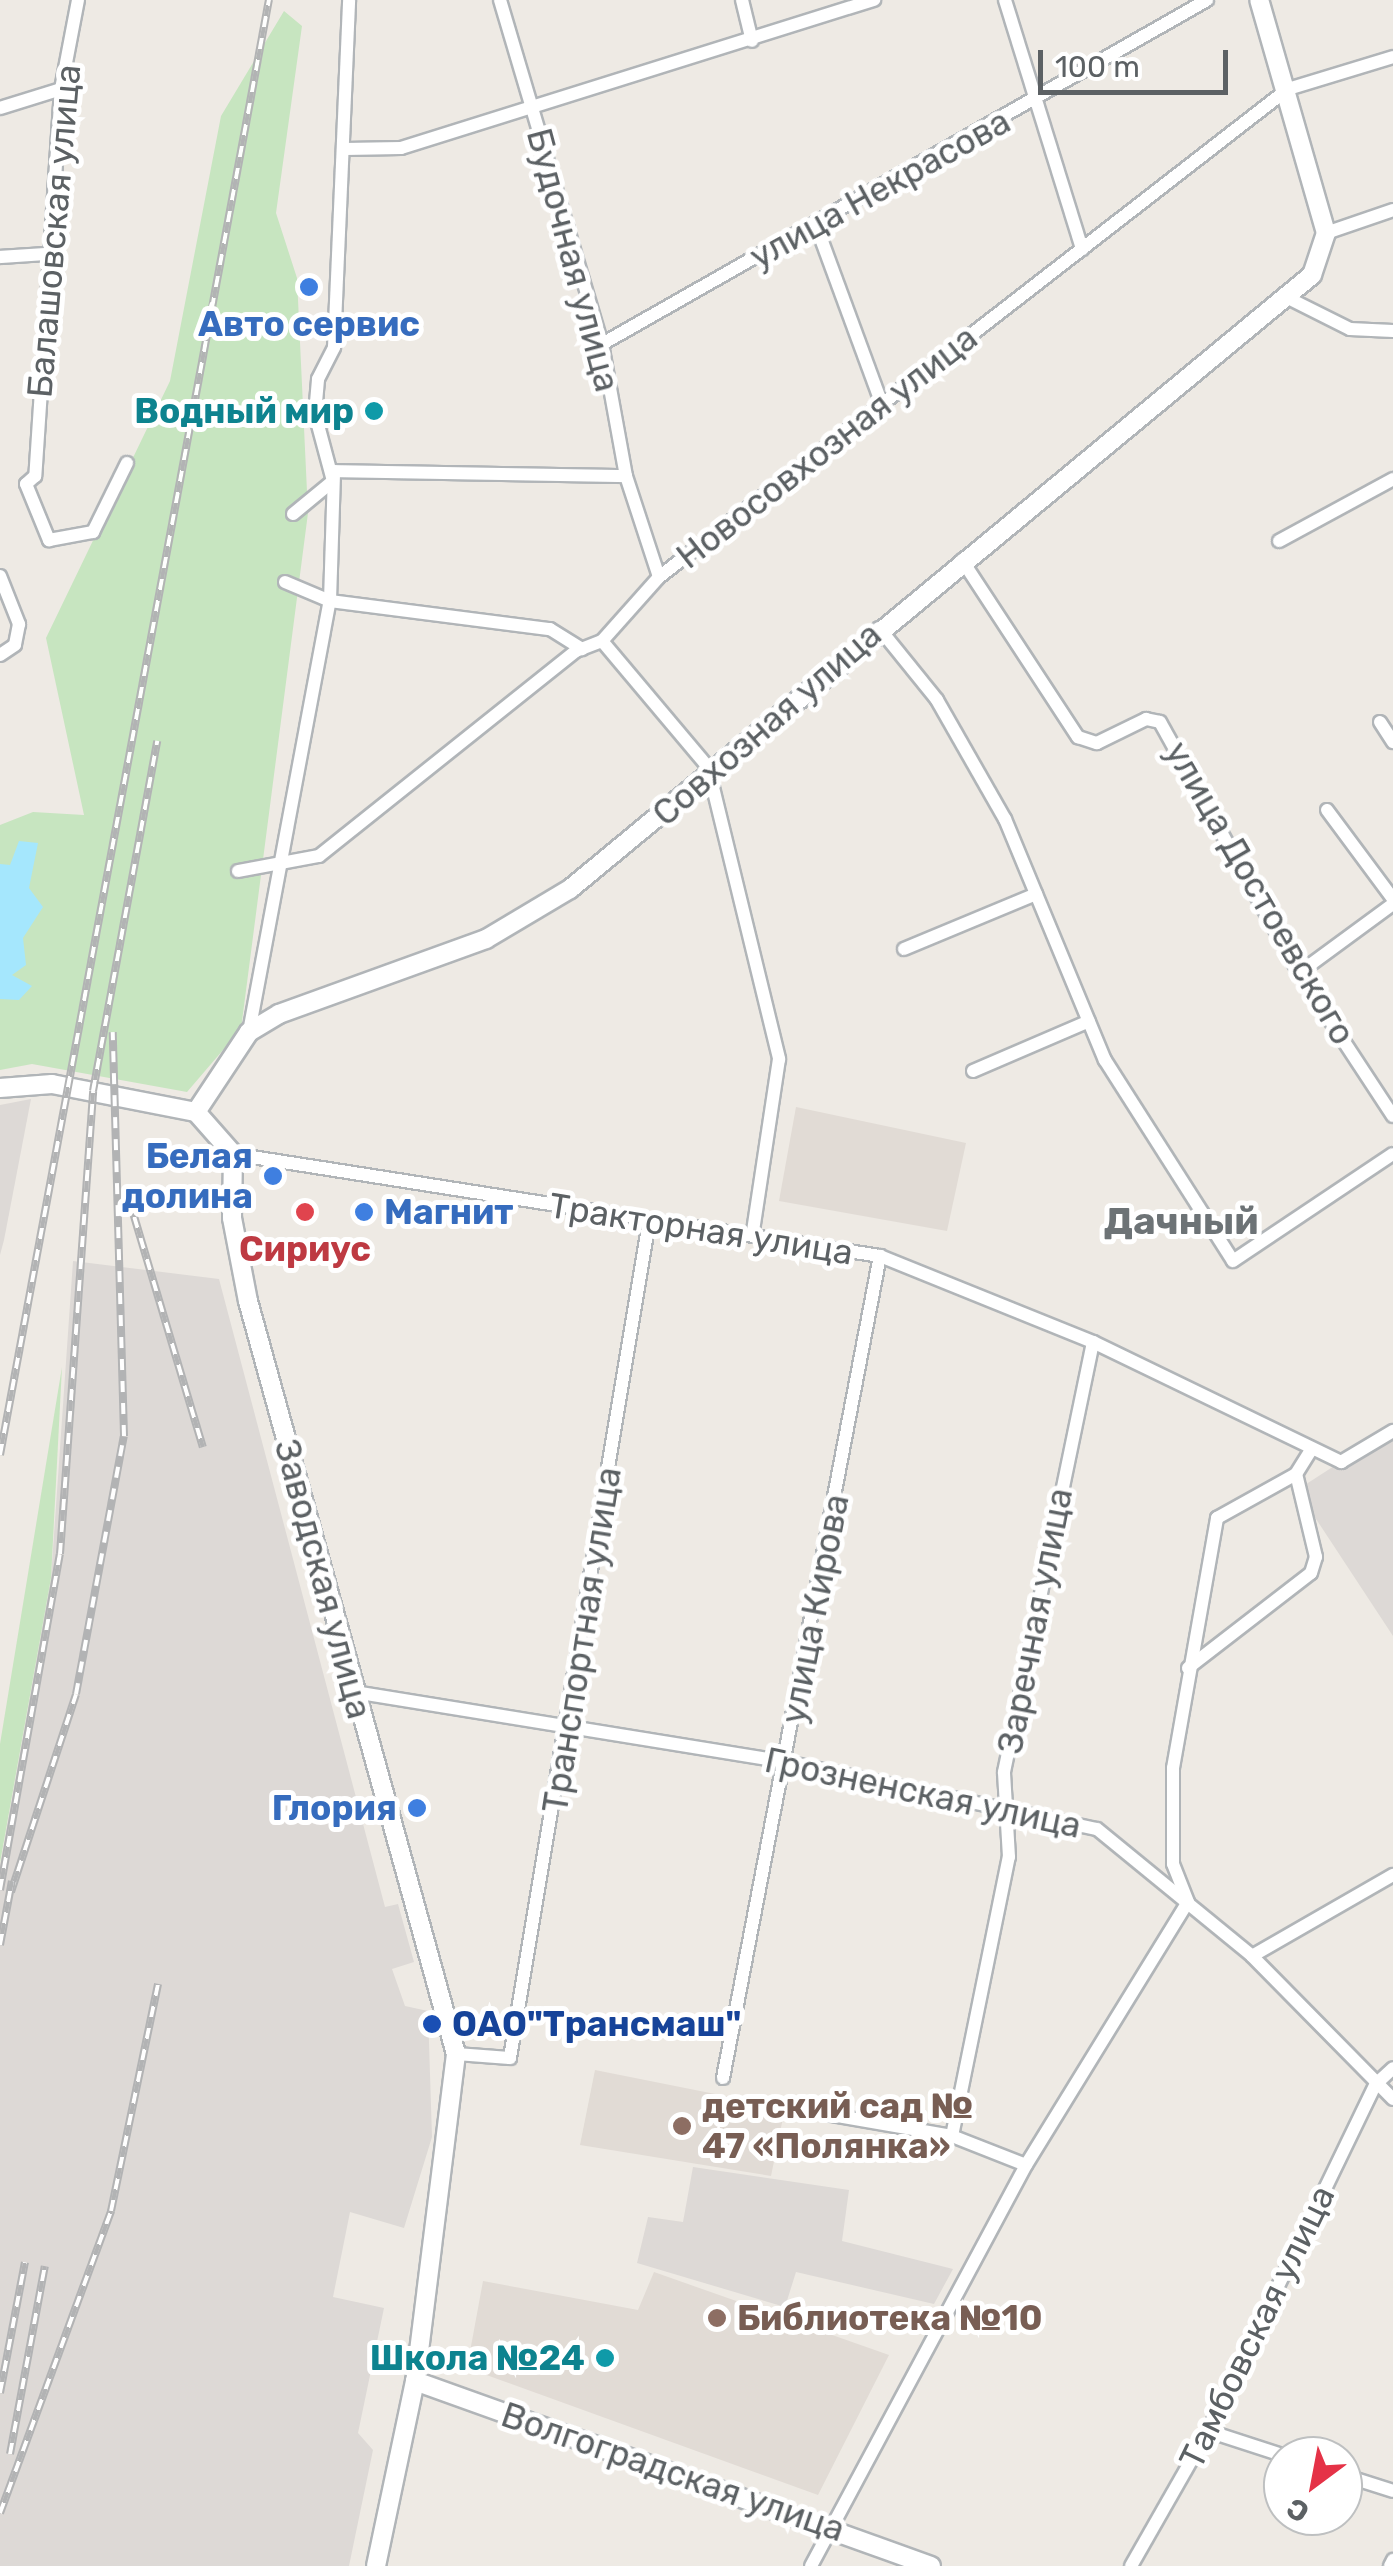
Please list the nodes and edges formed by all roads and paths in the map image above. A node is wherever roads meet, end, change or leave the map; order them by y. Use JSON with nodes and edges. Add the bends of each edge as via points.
{"nodes":[{"id":1,"x":78,"y":0,"type":"edge"},
{"id":2,"x":349,"y":0,"type":"edge"},
{"id":3,"x":500,"y":0,"type":"edge"},
{"id":4,"x":742,"y":0,"type":"edge"},
{"id":5,"x":874,"y":0,"type":"edge"},
{"id":6,"x":1005,"y":0,"type":"edge"},
{"id":7,"x":1206,"y":0,"type":"edge"},
{"id":8,"x":1259,"y":0,"type":"edge"},
{"id":9,"x":752,"y":41,"type":"junction"},
{"id":10,"x":1393,"y":57,"type":"edge"},
{"id":11,"x":61,"y":89,"type":"junction"},
{"id":12,"x":1288,"y":89,"type":"junction"},
{"id":13,"x":1032,"y":104,"type":"junction"},
{"id":14,"x":530,"y":107,"type":"junction"},
{"id":15,"x":0,"y":108,"type":"edge"},
{"id":16,"x":345,"y":149,"type":"junction"},
{"id":17,"x":1393,"y":210,"type":"edge"},
{"id":18,"x":816,"y":225,"type":"junction"},
{"id":19,"x":1326,"y":233,"type":"junction"},
{"id":20,"x":1082,"y":249,"type":"junction"},
{"id":21,"x":47,"y":254,"type":"junction"},
{"id":22,"x":0,"y":256,"type":"edge"},
{"id":23,"x":1288,"y":298,"type":"junction"},
{"id":24,"x":1393,"y":331,"type":"edge"},
{"id":25,"x":602,"y":344,"type":"junction"},
{"id":26,"x":882,"y":404,"type":"junction"},
{"id":27,"x":127,"y":463,"type":"dead end"},
{"id":28,"x":334,"y":471,"type":"junction"},
{"id":29,"x":626,"y":476,"type":"junction"},
{"id":30,"x":1393,"y":480,"type":"edge"},
{"id":31,"x":294,"y":514,"type":"dead end"},
{"id":32,"x":1279,"y":541,"type":"dead end"},
{"id":33,"x":962,"y":560,"type":"junction"},
{"id":34,"x":0,"y":576,"type":"edge"},
{"id":35,"x":660,"y":578,"type":"junction"},
{"id":36,"x":285,"y":582,"type":"dead end"},
{"id":37,"x":330,"y":601,"type":"junction"},
{"id":38,"x":879,"y":628,"type":"junction"},
{"id":39,"x":602,"y":641,"type":"junction"},
{"id":40,"x":582,"y":649,"type":"junction"},
{"id":41,"x":0,"y":655,"type":"edge"},
{"id":42,"x":1380,"y":722,"type":"dead end"},
{"id":43,"x":1393,"y":742,"type":"edge"},
{"id":44,"x":708,"y":767,"type":"junction"},
{"id":45,"x":1327,"y":810,"type":"dead end"},
{"id":46,"x":284,"y":869,"type":"junction"},
{"id":47,"x":238,"y":871,"type":"dead end"},
{"id":48,"x":1036,"y":894,"type":"junction"},
{"id":49,"x":1393,"y":902,"type":"edge"},
{"id":50,"x":904,"y":949,"type":"dead end"},
{"id":51,"x":1299,"y":973,"type":"junction"},
{"id":52,"x":1089,"y":1020,"type":"junction"},
{"id":53,"x":249,"y":1032,"type":"junction"},
{"id":54,"x":974,"y":1071,"type":"dead end"},
{"id":55,"x":0,"y":1088,"type":"edge"},
{"id":56,"x":196,"y":1112,"type":"junction"},
{"id":57,"x":1393,"y":1116,"type":"edge"},
{"id":58,"x":233,"y":1154,"type":"junction"},
{"id":59,"x":1393,"y":1154,"type":"edge"},
{"id":60,"x":649,"y":1221,"type":"junction"},
{"id":61,"x":753,"y":1231,"type":"junction"},
{"id":62,"x":880,"y":1256,"type":"junction"},
{"id":63,"x":1093,"y":1342,"type":"junction"},
{"id":64,"x":1393,"y":1430,"type":"edge"},
{"id":65,"x":1310,"y":1452,"type":"junction"},
{"id":66,"x":1296,"y":1474,"type":"junction"},
{"id":67,"x":1188,"y":1668,"type":"junction"},
{"id":68,"x":354,"y":1692,"type":"junction"},
{"id":69,"x":569,"y":1724,"type":"junction"},
{"id":70,"x":786,"y":1762,"type":"junction"},
{"id":71,"x":1004,"y":1808,"type":"junction"},
{"id":72,"x":1393,"y":1875,"type":"edge"},
{"id":73,"x":1188,"y":1902,"type":"junction"},
{"id":74,"x":1252,"y":1956,"type":"junction"},
{"id":75,"x":456,"y":2054,"type":"junction"},
{"id":76,"x":1393,"y":2068,"type":"edge"},
{"id":77,"x":723,"y":2078,"type":"dead end"},
{"id":78,"x":1376,"y":2084,"type":"junction"},
{"id":79,"x":1393,"y":2099,"type":"edge"},
{"id":80,"x":803,"y":2110,"type":"dead end"},
{"id":81,"x":952,"y":2136,"type":"junction"},
{"id":82,"x":1026,"y":2165,"type":"junction"},
{"id":83,"x":414,"y":2381,"type":"junction"},
{"id":84,"x":1208,"y":2431,"type":"junction"},
{"id":85,"x":1263,"y":2449,"type":"edge"},
{"id":86,"x":1363,"y":2481,"type":"edge"},
{"id":87,"x":1393,"y":2491,"type":"edge"},
{"id":88,"x":833,"y":2527,"type":"junction"},
{"id":89,"x":376,"y":2566,"type":"edge"},
{"id":90,"x":811,"y":2566,"type":"edge"},
{"id":91,"x":931,"y":2566,"type":"edge"},
{"id":92,"x":1132,"y":2566,"type":"edge"}],
"edges":[{"from":1,"to":11,"type":"street","name":"Балашовская улица"},
{"from":2,"to":16,"type":"street"},
{"from":3,"to":14,"type":"street","name":"Будочная улица"},
{"from":4,"to":9,"type":"street"},
{"from":5,"to":9,"type":"street"},
{"from":6,"to":13,"type":"street"},
{"from":7,"to":13,"type":"street","name":"улица Некрасова"},
{"from":8,"to":12,"type":"street"},
{"from":9,"to":14,"type":"street"},
{"from":10,"to":12,"type":"street","name":"Новосовхозная улица"},
{"from":11,"to":15,"type":"street"},
{"from":11,"to":21,"type":"street","name":"Балашовская улица"},
{"from":12,"to":19,"type":"street"},
{"from":12,"to":20,"type":"street","name":"Новосовхозная улица"},
{"from":13,"to":18,"type":"street","name":"улица Некрасова"},
{"from":13,"to":20,"type":"street"},
{"from":14,"to":16,"type":"street","via":[[401,148]]},
{"from":14,"to":25,"type":"street","name":"Будочная улица"},
{"from":16,"to":28,"type":"street","via":[[334,347],[318,379],[315,414]]},
{"from":17,"to":19,"type":"street"},
{"from":18,"to":25,"type":"street","name":"улица Некрасова"},
{"from":18,"to":26,"type":"street"},
{"from":19,"to":23,"type":"street","name":"Совхозная улица","via":[[1312,275]]},
{"from":20,"to":26,"type":"street","name":"Новосовхозная улица"},
{"from":21,"to":22,"type":"street"},
{"from":21,"to":27,"type":"street","name":"Балашовская улица","via":[[35,464],[26,484],[54,543],[94,532]]},
{"from":23,"to":24,"type":"street","via":[[1350,329]]},
{"from":23,"to":33,"type":"street","name":"Совхозная улица"},
{"from":25,"to":29,"type":"street","name":"Будочная улица"},
{"from":26,"to":35,"type":"street","name":"Новосовхозная улица"},
{"from":28,"to":29,"type":"street"},
{"from":28,"to":31,"type":"street","via":[[328,490]]},
{"from":28,"to":37,"type":"street"},
{"from":29,"to":35,"type":"street","name":"Будочная улица"},
{"from":30,"to":32,"type":"street"},
{"from":33,"to":38,"type":"street","name":"Совхозная улица"},
{"from":33,"to":51,"type":"street","name":"улица Достоевского","via":[[1078,737],[1097,743],[1146,719],[1160,722]]},
{"from":34,"to":41,"type":"street","via":[[20,624]]},
{"from":35,"to":39,"type":"street","name":"Новосовхозная улица"},
{"from":36,"to":37,"type":"street"},
{"from":37,"to":40,"type":"street","via":[[550,628]]},
{"from":37,"to":46,"type":"street"},
{"from":38,"to":44,"type":"street","name":"Совхозная улица"},
{"from":38,"to":48,"type":"street","via":[[937,700]]},
{"from":39,"to":40,"type":"street","name":"Новосовхозная улица"},
{"from":39,"to":44,"type":"street"},
{"from":40,"to":46,"type":"street","name":"Новосовхозная улица","via":[[319,856]]},
{"from":42,"to":43,"type":"street"},
{"from":44,"to":53,"type":"street","name":"Совхозная улица","via":[[527,920]]},
{"from":44,"to":61,"type":"street","via":[[779,1059]]},
{"from":45,"to":49,"type":"street"},
{"from":46,"to":47,"type":"street"},
{"from":46,"to":53,"type":"street"},
{"from":48,"to":50,"type":"street"},
{"from":48,"to":52,"type":"street"},
{"from":49,"to":51,"type":"street"},
{"from":51,"to":57,"type":"street","name":"улица Достоевского"},
{"from":52,"to":54,"type":"street"},
{"from":52,"to":59,"type":"street","via":[[1157,1148],[1233,1260]]},
{"from":53,"to":56,"type":"street"},
{"from":55,"to":56,"type":"street","via":[[52,1084]]},
{"from":56,"to":58,"type":"street"},
{"from":58,"to":60,"type":"street","name":"Тракторная улица"},
{"from":58,"to":68,"type":"street","name":"Заводская улица","via":[[244,1283]]},
{"from":60,"to":61,"type":"street","name":"Тракторная улица"},
{"from":60,"to":69,"type":"street","name":"Транспортная улица"},
{"from":61,"to":62,"type":"street","name":"Тракторная улица"},
{"from":62,"to":63,"type":"street","name":"Тракторная улица"},
{"from":62,"to":70,"type":"street","name":"улица Кирова"},
{"from":63,"to":65,"type":"street","name":"Тракторная улица"},
{"from":63,"to":71,"type":"street","name":"Заречная улица","via":[[1008,1754]]},
{"from":64,"to":65,"type":"street","name":"Тракторная улица","via":[[1340,1462]]},
{"from":65,"to":66,"type":"street"},
{"from":66,"to":67,"type":"street","via":[[1217,1518]]},
{"from":66,"to":67,"type":"street","via":[[1316,1556],[1311,1573]]},
{"from":67,"to":73,"type":"street","via":[[1172,1816],[1173,1864]]},
{"from":68,"to":69,"type":"street","name":"Грозненская улица"},
{"from":68,"to":75,"type":"street","name":"Заводская улица"},
{"from":69,"to":70,"type":"street","name":"Грозненская улица"},
{"from":69,"to":75,"type":"street","name":"Транспортная улица","via":[[510,2058]]},
{"from":70,"to":71,"type":"street","name":"Грозненская улица"},
{"from":70,"to":77,"type":"street","name":"улица Кирова"},
{"from":71,"to":73,"type":"street","name":"Грозненская улица","via":[[1097,1829]]},
{"from":71,"to":81,"type":"street","name":"Заречная улица","via":[[1009,1857]]},
{"from":72,"to":74,"type":"street"},
{"from":73,"to":74,"type":"street","name":"Грозненская улица"},
{"from":73,"to":82,"type":"street"},
{"from":74,"to":78,"type":"street","name":"Грозненская улица"},
{"from":75,"to":83,"type":"street"},
{"from":76,"to":78,"type":"street"},
{"from":78,"to":79,"type":"street","name":"Грозненская улица"},
{"from":78,"to":84,"type":"street","name":"Тамбовская улица"},
{"from":80,"to":81,"type":"street"},
{"from":81,"to":82,"type":"street"},
{"from":82,"to":88,"type":"street"},
{"from":83,"to":88,"type":"street","name":"Волгоградская улица"},
{"from":83,"to":89,"type":"street"},
{"from":84,"to":85,"type":"street"},
{"from":84,"to":92,"type":"street","name":"Тамбовская улица"},
{"from":86,"to":87,"type":"street"},
{"from":88,"to":90,"type":"street"},
{"from":88,"to":91,"type":"street","name":"Волгоградская улица"}]}
